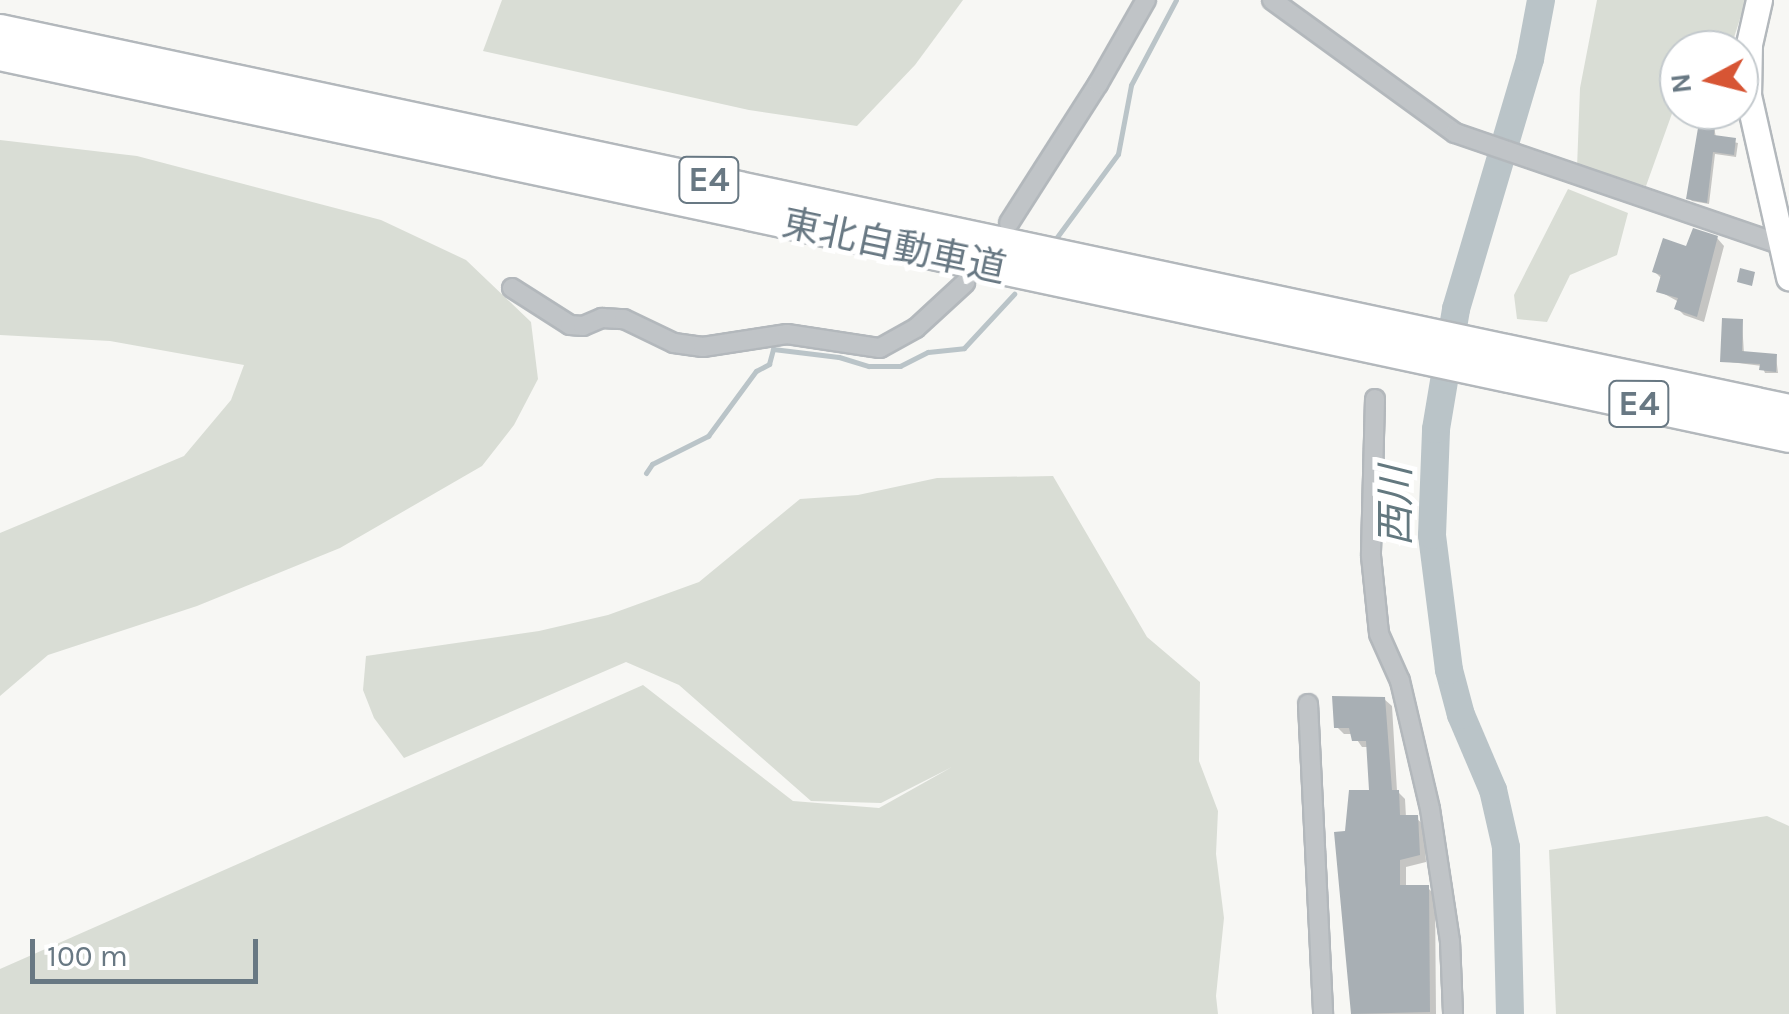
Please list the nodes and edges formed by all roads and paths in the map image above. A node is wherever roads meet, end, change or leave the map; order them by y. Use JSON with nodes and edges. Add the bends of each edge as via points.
{"nodes":[{"id":1,"x":1146,"y":0,"type":"edge"},
{"id":2,"x":1272,"y":0,"type":"edge"},
{"id":3,"x":1758,"y":0,"type":"edge"},
{"id":4,"x":0,"y":30,"type":"edge"},
{"id":5,"x":0,"y":55,"type":"edge"},
{"id":6,"x":1009,"y":223,"type":"dead end"},
{"id":7,"x":1782,"y":245,"type":"junction"},
{"id":8,"x":1789,"y":277,"type":"edge"},
{"id":9,"x":965,"y":282,"type":"dead end"},
{"id":10,"x":512,"y":288,"type":"dead end"},
{"id":11,"x":1415,"y":343,"type":"junction"},
{"id":12,"x":1491,"y":359,"type":"junction"},
{"id":13,"x":1375,"y":399,"type":"dead end"},
{"id":14,"x":1789,"y":410,"type":"edge"},
{"id":15,"x":1789,"y":437,"type":"edge"},
{"id":16,"x":1308,"y":704,"type":"dead end"},
{"id":17,"x":1323,"y":1014,"type":"edge"},
{"id":18,"x":1453,"y":1014,"type":"edge"}],
"edges":[{"from":1,"to":6,"type":"street"},
{"from":2,"to":7,"type":"street","via":[[1454,133]]},
{"from":3,"to":7,"type":"main road","via":[[1748,94]]},
{"from":4,"to":11,"type":"highway","name":"東北自動車道","number":"E4"},
{"from":5,"to":11,"type":"highway","name":"東北自動車道","number":"E4"},
{"from":7,"to":8,"type":"main road"},
{"from":9,"to":10,"type":"street","via":[[916,328],[880,348],[787,334],[703,347],[674,343],[624,319],[570,325]]},
{"from":11,"to":12,"type":"highway","name":"東北自動車道","number":"E4"},
{"from":12,"to":14,"type":"highway","name":"東北自動車道","number":"E4"},
{"from":12,"to":15,"type":"highway","name":"東北自動車道","number":"E4"},
{"from":13,"to":18,"type":"street","via":[[1372,556],[1380,634],[1400,681],[1430,810],[1450,941]]},
{"from":16,"to":17,"type":"street"}]}
